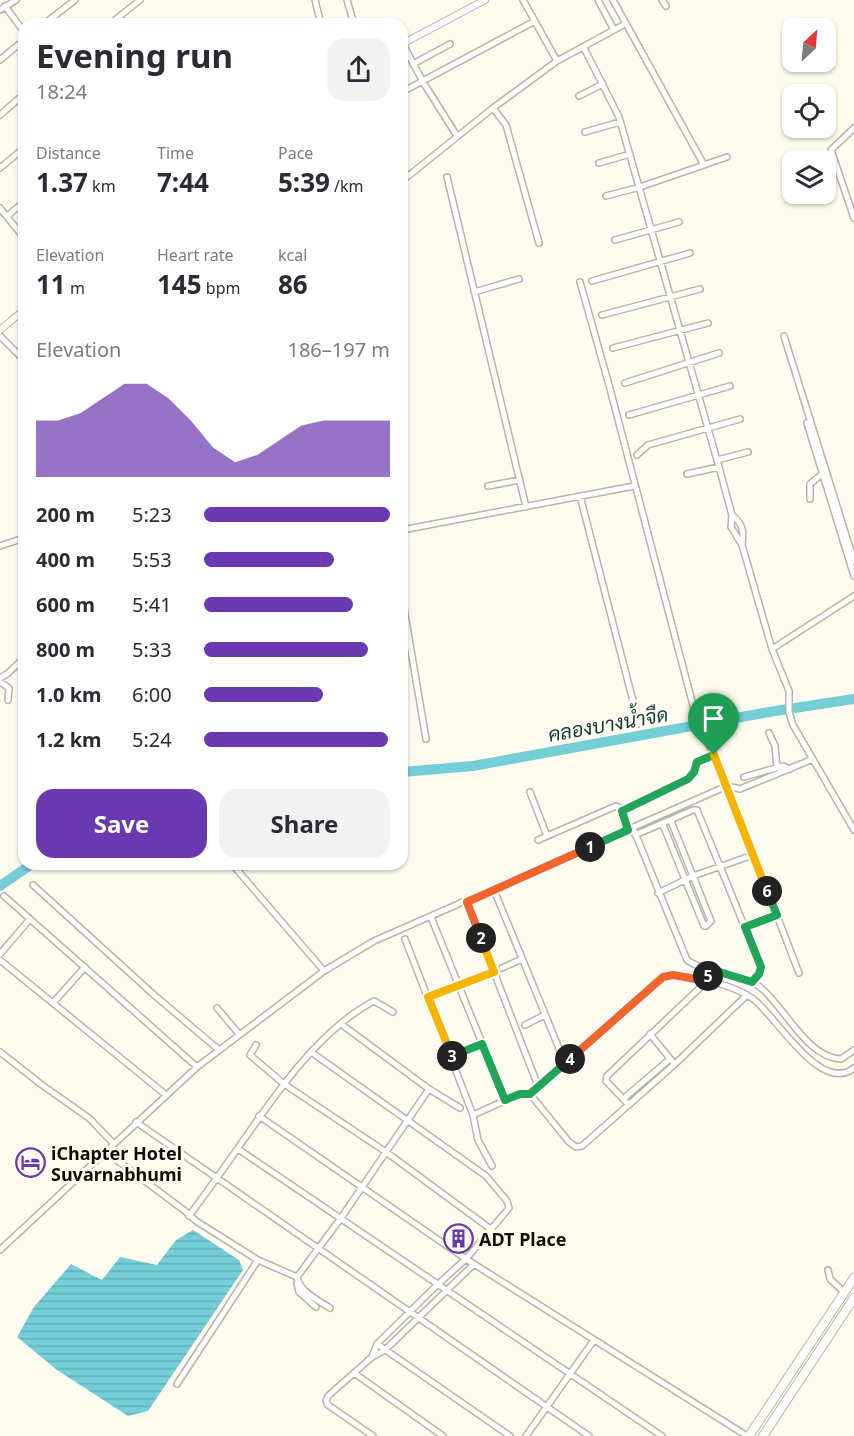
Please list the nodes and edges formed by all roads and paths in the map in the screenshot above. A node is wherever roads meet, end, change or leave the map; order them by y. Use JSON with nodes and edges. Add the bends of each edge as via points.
{"nodes":[{"id":1,"x":14,"y":0,"type":"edge"},
{"id":2,"x":75,"y":0,"type":"edge"},
{"id":3,"x":140,"y":0,"type":"edge"},
{"id":4,"x":315,"y":0,"type":"edge"},
{"id":5,"x":347,"y":0,"type":"edge"},
{"id":6,"x":485,"y":0,"type":"edge"},
{"id":7,"x":524,"y":0,"type":"edge"},
{"id":8,"x":598,"y":0,"type":"edge"},
{"id":9,"x":613,"y":0,"type":"edge"},
{"id":10,"x":662,"y":0,"type":"edge"},
{"id":11,"x":666,"y":6,"type":"dead end"},
{"id":12,"x":2,"y":8,"type":"edge"},
{"id":13,"x":52,"y":18,"type":"edge"},
{"id":14,"x":118,"y":18,"type":"edge"},
{"id":15,"x":320,"y":18,"type":"edge"},
{"id":16,"x":352,"y":18,"type":"edge"},
{"id":17,"x":535,"y":21,"type":"junction"},
{"id":18,"x":625,"y":24,"type":"junction"},
{"id":19,"x":18,"y":25,"type":"edge"},
{"id":20,"x":614,"y":30,"type":"junction"},
{"id":21,"x":408,"y":41,"type":"edge"},
{"id":22,"x":450,"y":44,"type":"dead end"},
{"id":23,"x":18,"y":45,"type":"edge"},
{"id":24,"x":584,"y":48,"type":"junction"},
{"id":25,"x":408,"y":55,"type":"edge"},
{"id":26,"x":0,"y":60,"type":"edge"},
{"id":27,"x":557,"y":62,"type":"junction"},
{"id":28,"x":413,"y":64,"type":"junction"},
{"id":29,"x":423,"y":82,"type":"junction"},
{"id":30,"x":603,"y":84,"type":"junction"},
{"id":31,"x":408,"y":89,"type":"edge"},
{"id":32,"x":579,"y":96,"type":"dead end"},
{"id":33,"x":18,"y":99,"type":"edge"},
{"id":34,"x":493,"y":108,"type":"junction"},
{"id":35,"x":0,"y":115,"type":"edge"},
{"id":36,"x":620,"y":122,"type":"junction"},
{"id":37,"x":854,"y":128,"type":"edge"},
{"id":38,"x":585,"y":132,"type":"dead end"},
{"id":39,"x":458,"y":136,"type":"junction"},
{"id":40,"x":18,"y":153,"type":"edge"},
{"id":41,"x":630,"y":154,"type":"junction"},
{"id":42,"x":727,"y":157,"type":"dead end"},
{"id":43,"x":598,"y":163,"type":"dead end"},
{"id":44,"x":704,"y":165,"type":"junction"},
{"id":45,"x":0,"y":168,"type":"edge"},
{"id":46,"x":408,"y":174,"type":"edge"},
{"id":47,"x":447,"y":177,"type":"dead end"},
{"id":48,"x":640,"y":188,"type":"junction"},
{"id":49,"x":606,"y":196,"type":"dead end"},
{"id":50,"x":18,"y":207,"type":"edge"},
{"id":51,"x":0,"y":208,"type":"edge"},
{"id":52,"x":7,"y":216,"type":"junction"},
{"id":53,"x":854,"y":218,"type":"edge"},
{"id":54,"x":679,"y":222,"type":"dead end"},
{"id":55,"x":652,"y":229,"type":"junction"},
{"id":56,"x":18,"y":230,"type":"edge"},
{"id":57,"x":615,"y":240,"type":"dead end"},
{"id":58,"x":539,"y":243,"type":"dead end"},
{"id":59,"x":690,"y":253,"type":"dead end"},
{"id":60,"x":660,"y":262,"type":"junction"},
{"id":61,"x":519,"y":279,"type":"dead end"},
{"id":62,"x":592,"y":280,"type":"dead end"},
{"id":63,"x":580,"y":282,"type":"dead end"},
{"id":64,"x":700,"y":289,"type":"dead end"},
{"id":65,"x":474,"y":292,"type":"junction"},
{"id":66,"x":670,"y":297,"type":"junction"},
{"id":67,"x":18,"y":315,"type":"edge"},
{"id":68,"x":602,"y":315,"type":"dead end"},
{"id":69,"x":708,"y":323,"type":"dead end"},
{"id":70,"x":0,"y":330,"type":"edge"},
{"id":71,"x":679,"y":331,"type":"junction"},
{"id":72,"x":0,"y":336,"type":"edge"},
{"id":73,"x":784,"y":336,"type":"dead end"},
{"id":74,"x":613,"y":348,"type":"dead end"},
{"id":75,"x":719,"y":353,"type":"dead end"},
{"id":76,"x":18,"y":354,"type":"edge"},
{"id":77,"x":688,"y":364,"type":"junction"},
{"id":78,"x":625,"y":383,"type":"dead end"},
{"id":79,"x":730,"y":386,"type":"dead end"},
{"id":80,"x":698,"y":396,"type":"junction"},
{"id":81,"x":629,"y":415,"type":"dead end"},
{"id":82,"x":740,"y":419,"type":"dead end"},
{"id":83,"x":807,"y":423,"type":"dead end"},
{"id":84,"x":708,"y":429,"type":"junction"},
{"id":85,"x":748,"y":452,"type":"dead end"},
{"id":86,"x":637,"y":455,"type":"dead end"},
{"id":87,"x":718,"y":463,"type":"junction"},
{"id":88,"x":687,"y":474,"type":"dead end"},
{"id":89,"x":822,"y":474,"type":"junction"},
{"id":90,"x":520,"y":480,"type":"junction"},
{"id":91,"x":488,"y":486,"type":"dead end"},
{"id":92,"x":634,"y":486,"type":"junction"},
{"id":93,"x":580,"y":496,"type":"junction"},
{"id":94,"x":810,"y":499,"type":"dead end"},
{"id":95,"x":526,"y":507,"type":"junction"},
{"id":96,"x":732,"y":515,"type":"junction"},
{"id":97,"x":408,"y":529,"type":"edge"},
{"id":98,"x":18,"y":540,"type":"edge"},
{"id":99,"x":742,"y":545,"type":"junction"},
{"id":100,"x":0,"y":546,"type":"edge"},
{"id":101,"x":854,"y":561,"type":"edge"},
{"id":102,"x":854,"y":576,"type":"edge"},
{"id":103,"x":854,"y":596,"type":"edge"},
{"id":104,"x":408,"y":632,"type":"edge"},
{"id":105,"x":772,"y":649,"type":"junction"},
{"id":106,"x":18,"y":664,"type":"edge"},
{"id":107,"x":0,"y":680,"type":"edge"},
{"id":108,"x":8,"y":700,"type":"dead end"},
{"id":109,"x":639,"y":724,"type":"dead end"},
{"id":110,"x":769,"y":733,"type":"dead end"},
{"id":111,"x":426,"y":739,"type":"dead end"},
{"id":112,"x":714,"y":755,"type":"junction"},
{"id":113,"x":813,"y":759,"type":"junction"},
{"id":114,"x":777,"y":768,"type":"junction"},
{"id":115,"x":790,"y":769,"type":"junction"},
{"id":116,"x":744,"y":777,"type":"dead end"},
{"id":117,"x":728,"y":786,"type":"junction"},
{"id":118,"x":531,"y":792,"type":"dead end"},
{"id":119,"x":622,"y":811,"type":"junction"},
{"id":120,"x":671,"y":821,"type":"junction"},
{"id":121,"x":663,"y":825,"type":"junction"},
{"id":122,"x":631,"y":829,"type":"junction"},
{"id":123,"x":854,"y":830,"type":"edge"},
{"id":124,"x":635,"y":835,"type":"junction"},
{"id":125,"x":547,"y":836,"type":"junction"},
{"id":126,"x":538,"y":840,"type":"dead end"},
{"id":127,"x":753,"y":855,"type":"junction"},
{"id":128,"x":721,"y":867,"type":"junction"},
{"id":129,"x":237,"y":870,"type":"edge"},
{"id":130,"x":693,"y":876,"type":"junction"},
{"id":131,"x":686,"y":879,"type":"junction"},
{"id":132,"x":33,"y":885,"type":"dead end"},
{"id":133,"x":494,"y":890,"type":"junction"},
{"id":134,"x":658,"y":893,"type":"junction"},
{"id":135,"x":4,"y":896,"type":"dead end"},
{"id":136,"x":467,"y":902,"type":"junction"},
{"id":137,"x":777,"y":915,"type":"junction"},
{"id":138,"x":431,"y":917,"type":"junction"},
{"id":139,"x":30,"y":919,"type":"junction"},
{"id":140,"x":745,"y":927,"type":"junction"},
{"id":141,"x":405,"y":939,"type":"dead end"},
{"id":142,"x":0,"y":954,"type":"edge"},
{"id":143,"x":0,"y":960,"type":"edge"},
{"id":144,"x":522,"y":960,"type":"junction"},
{"id":145,"x":85,"y":967,"type":"junction"},
{"id":146,"x":502,"y":968,"type":"dead end"},
{"id":147,"x":710,"y":969,"type":"junction"},
{"id":148,"x":324,"y":971,"type":"junction"},
{"id":149,"x":494,"y":972,"type":"junction"},
{"id":150,"x":799,"y":973,"type":"dead end"},
{"id":151,"x":707,"y":981,"type":"junction"},
{"id":152,"x":752,"y":982,"type":"junction"},
{"id":153,"x":458,"y":985,"type":"junction"},
{"id":154,"x":747,"y":995,"type":"junction"},
{"id":155,"x":428,"y":997,"type":"junction"},
{"id":156,"x":53,"y":1003,"type":"junction"},
{"id":157,"x":217,"y":1008,"type":"dead end"},
{"id":158,"x":393,"y":1012,"type":"dead end"},
{"id":159,"x":545,"y":1015,"type":"junction"},
{"id":160,"x":341,"y":1024,"type":"junction"},
{"id":161,"x":525,"y":1025,"type":"dead end"},
{"id":162,"x":239,"y":1034,"type":"junction"},
{"id":163,"x":650,"y":1034,"type":"junction"},
{"id":164,"x":809,"y":1042,"type":"junction"},
{"id":165,"x":482,"y":1044,"type":"junction"},
{"id":166,"x":256,"y":1045,"type":"dead end"},
{"id":167,"x":219,"y":1050,"type":"junction"},
{"id":168,"x":801,"y":1051,"type":"junction"},
{"id":169,"x":0,"y":1052,"type":"edge"},
{"id":170,"x":311,"y":1052,"type":"junction"},
{"id":171,"x":851,"y":1052,"type":"edge"},
{"id":172,"x":451,"y":1057,"type":"junction"},
{"id":173,"x":670,"y":1059,"type":"junction"},
{"id":174,"x":565,"y":1063,"type":"junction"},
{"id":175,"x":675,"y":1064,"type":"junction"},
{"id":176,"x":197,"y":1067,"type":"junction"},
{"id":177,"x":853,"y":1069,"type":"edge"},
{"id":178,"x":284,"y":1084,"type":"junction"},
{"id":179,"x":538,"y":1086,"type":"junction"},
{"id":180,"x":429,"y":1089,"type":"junction"},
{"id":181,"x":530,"y":1094,"type":"junction"},
{"id":182,"x":166,"y":1095,"type":"junction"},
{"id":183,"x":623,"y":1099,"type":"junction"},
{"id":184,"x":505,"y":1100,"type":"junction"},
{"id":185,"x":628,"y":1105,"type":"junction"},
{"id":186,"x":460,"y":1108,"type":"dead end"},
{"id":187,"x":472,"y":1115,"type":"junction"},
{"id":188,"x":259,"y":1116,"type":"junction"},
{"id":189,"x":408,"y":1120,"type":"junction"},
{"id":190,"x":136,"y":1122,"type":"junction"},
{"id":191,"x":114,"y":1144,"type":"junction"},
{"id":192,"x":238,"y":1149,"type":"junction"},
{"id":193,"x":106,"y":1152,"type":"junction"},
{"id":194,"x":386,"y":1152,"type":"junction"},
{"id":195,"x":492,"y":1166,"type":"dead end"},
{"id":196,"x":217,"y":1178,"type":"junction"},
{"id":197,"x":363,"y":1187,"type":"junction"},
{"id":198,"x":189,"y":1216,"type":"junction"},
{"id":199,"x":341,"y":1218,"type":"junction"},
{"id":200,"x":492,"y":1230,"type":"junction"},
{"id":201,"x":319,"y":1249,"type":"junction"},
{"id":202,"x":0,"y":1250,"type":"edge"},
{"id":203,"x":466,"y":1259,"type":"junction"},
{"id":204,"x":258,"y":1260,"type":"junction"},
{"id":205,"x":474,"y":1264,"type":"junction"},
{"id":206,"x":828,"y":1270,"type":"dead end"},
{"id":207,"x":854,"y":1278,"type":"edge"},
{"id":208,"x":297,"y":1279,"type":"junction"},
{"id":209,"x":437,"y":1285,"type":"junction"},
{"id":210,"x":448,"y":1291,"type":"junction"},
{"id":211,"x":849,"y":1291,"type":"edge"},
{"id":212,"x":854,"y":1298,"type":"edge"},
{"id":213,"x":316,"y":1307,"type":"dead end"},
{"id":214,"x":330,"y":1308,"type":"dead end"},
{"id":215,"x":411,"y":1312,"type":"junction"},
{"id":216,"x":420,"y":1318,"type":"junction"},
{"id":217,"x":594,"y":1340,"type":"junction"},
{"id":218,"x":376,"y":1344,"type":"junction"},
{"id":219,"x":385,"y":1350,"type":"junction"},
{"id":220,"x":372,"y":1357,"type":"junction"},
{"id":221,"x":354,"y":1373,"type":"junction"},
{"id":222,"x":570,"y":1374,"type":"junction"},
{"id":223,"x":177,"y":1384,"type":"dead end"},
{"id":224,"x":547,"y":1407,"type":"junction"},
{"id":225,"x":364,"y":1433,"type":"edge"},
{"id":226,"x":373,"y":1436,"type":"edge"},
{"id":227,"x":443,"y":1436,"type":"edge"},
{"id":228,"x":510,"y":1436,"type":"edge"},
{"id":229,"x":526,"y":1436,"type":"edge"},
{"id":230,"x":590,"y":1436,"type":"edge"},
{"id":231,"x":662,"y":1436,"type":"edge"},
{"id":232,"x":748,"y":1436,"type":"edge"},
{"id":233,"x":763,"y":1436,"type":"edge"}],
"edges":[{"from":1,"to":12,"type":"street"},
{"from":2,"to":13,"type":"street"},
{"from":3,"to":14,"type":"street"},
{"from":4,"to":15,"type":"street"},
{"from":5,"to":16,"type":"street"},
{"from":6,"to":21,"type":"street"},
{"from":7,"to":17,"type":"street"},
{"from":8,"to":20,"type":"street"},
{"from":9,"to":18,"type":"street"},
{"from":10,"to":11,"type":"street"},
{"from":12,"to":19,"type":"street"},
{"from":17,"to":27,"type":"street"},
{"from":17,"to":29,"type":"street"},
{"from":18,"to":20,"type":"street"},
{"from":18,"to":44,"type":"street"},
{"from":20,"to":24,"type":"street"},
{"from":22,"to":28,"type":"street"},
{"from":23,"to":26,"type":"street"},
{"from":24,"to":27,"type":"street"},
{"from":24,"to":30,"type":"street"},
{"from":25,"to":28,"type":"street"},
{"from":27,"to":34,"type":"street"},
{"from":28,"to":29,"type":"street"},
{"from":29,"to":31,"type":"street"},
{"from":29,"to":39,"type":"street"},
{"from":30,"to":32,"type":"street"},
{"from":30,"to":36,"type":"street"},
{"from":33,"to":35,"type":"street"},
{"from":34,"to":39,"type":"street"},
{"from":34,"to":58,"type":"street","via":[[506,125]]},
{"from":36,"to":38,"type":"street"},
{"from":36,"to":41,"type":"street"},
{"from":37,"to":53,"type":"street","via":[[831,150]]},
{"from":39,"to":46,"type":"street"},
{"from":40,"to":45,"type":"street"},
{"from":41,"to":43,"type":"street"},
{"from":41,"to":48,"type":"street"},
{"from":42,"to":44,"type":"street"},
{"from":44,"to":48,"type":"street"},
{"from":47,"to":65,"type":"street"},
{"from":48,"to":49,"type":"street"},
{"from":48,"to":55,"type":"street"},
{"from":50,"to":52,"type":"street"},
{"from":51,"to":52,"type":"street"},
{"from":52,"to":56,"type":"street"},
{"from":54,"to":55,"type":"street"},
{"from":55,"to":57,"type":"street"},
{"from":55,"to":60,"type":"street"},
{"from":59,"to":60,"type":"street"},
{"from":60,"to":62,"type":"street"},
{"from":60,"to":66,"type":"street"},
{"from":61,"to":65,"type":"street"},
{"from":63,"to":92,"type":"street"},
{"from":64,"to":66,"type":"street"},
{"from":65,"to":90,"type":"street"},
{"from":66,"to":68,"type":"street"},
{"from":66,"to":71,"type":"street"},
{"from":67,"to":70,"type":"street"},
{"from":69,"to":71,"type":"street"},
{"from":71,"to":74,"type":"street"},
{"from":71,"to":77,"type":"street"},
{"from":72,"to":76,"type":"street"},
{"from":73,"to":101,"type":"street"},
{"from":75,"to":77,"type":"street"},
{"from":77,"to":78,"type":"street"},
{"from":77,"to":80,"type":"street"},
{"from":79,"to":80,"type":"street"},
{"from":80,"to":81,"type":"street"},
{"from":80,"to":84,"type":"street"},
{"from":82,"to":84,"type":"street"},
{"from":83,"to":89,"type":"street"},
{"from":84,"to":86,"type":"street","via":[[648,445]]},
{"from":84,"to":87,"type":"street"},
{"from":85,"to":87,"type":"street"},
{"from":87,"to":88,"type":"street"},
{"from":87,"to":96,"type":"street"},
{"from":89,"to":94,"type":"street","via":[[810,484]]},
{"from":89,"to":102,"type":"street"},
{"from":90,"to":91,"type":"street"},
{"from":90,"to":95,"type":"street"},
{"from":92,"to":93,"type":"street"},
{"from":92,"to":112,"type":"street","via":[[695,713]]},
{"from":93,"to":95,"type":"street"},
{"from":93,"to":109,"type":"street"},
{"from":95,"to":97,"type":"street"},
{"from":96,"to":99,"type":"street","via":[[732,532]]},
{"from":96,"to":99,"type":"street","via":[[742,526]]},
{"from":98,"to":100,"type":"street"},
{"from":99,"to":105,"type":"street"},
{"from":103,"to":105,"type":"street"},
{"from":104,"to":111,"type":"street"},
{"from":105,"to":113,"type":"street","via":[[785,679],[793,725]]},
{"from":106,"to":107,"type":"street"},
{"from":107,"to":108,"type":"street","via":[[9,688]]},
{"from":110,"to":114,"type":"street"},
{"from":112,"to":117,"type":"street"},
{"from":112,"to":119,"type":"street","via":[[697,762],[688,779]]},
{"from":113,"to":115,"type":"street"},
{"from":113,"to":123,"type":"street"},
{"from":114,"to":115,"type":"street"},
{"from":114,"to":116,"type":"street"},
{"from":115,"to":117,"type":"street","via":[[738,789]]},
{"from":117,"to":122,"type":"street"},
{"from":117,"to":127,"type":"street"},
{"from":118,"to":125,"type":"street"},
{"from":119,"to":122,"type":"street"},
{"from":119,"to":125,"type":"street","via":[[616,806]]},
{"from":120,"to":121,"type":"street"},
{"from":120,"to":128,"type":"street","via":[[697,810]]},
{"from":120,"to":130,"type":"street"},
{"from":121,"to":124,"type":"street"},
{"from":121,"to":131,"type":"street"},
{"from":122,"to":124,"type":"street"},
{"from":122,"to":133,"type":"street"},
{"from":124,"to":134,"type":"street"},
{"from":125,"to":126,"type":"street"},
{"from":127,"to":128,"type":"street"},
{"from":127,"to":137,"type":"street"},
{"from":128,"to":130,"type":"street"},
{"from":128,"to":140,"type":"street"},
{"from":129,"to":148,"type":"street"},
{"from":130,"to":131,"type":"street"},
{"from":130,"to":131,"type":"street","via":[[711,921],[706,926]]},
{"from":131,"to":134,"type":"street"},
{"from":132,"to":167,"type":"street"},
{"from":133,"to":136,"type":"street"},
{"from":133,"to":144,"type":"street"},
{"from":134,"to":147,"type":"street","via":[[687,960]]},
{"from":135,"to":139,"type":"street"},
{"from":136,"to":138,"type":"street"},
{"from":136,"to":149,"type":"street"},
{"from":137,"to":140,"type":"street"},
{"from":137,"to":150,"type":"street"},
{"from":138,"to":148,"type":"street","via":[[374,941]]},
{"from":138,"to":153,"type":"street"},
{"from":139,"to":142,"type":"street"},
{"from":139,"to":145,"type":"street"},
{"from":140,"to":152,"type":"street","via":[[761,967]]},
{"from":141,"to":155,"type":"street"},
{"from":143,"to":156,"type":"street"},
{"from":144,"to":146,"type":"street"},
{"from":144,"to":159,"type":"street"},
{"from":145,"to":156,"type":"street"},
{"from":145,"to":176,"type":"street"},
{"from":147,"to":151,"type":"street"},
{"from":147,"to":152,"type":"street"},
{"from":148,"to":162,"type":"street"},
{"from":149,"to":153,"type":"street"},
{"from":149,"to":179,"type":"street"},
{"from":151,"to":154,"type":"street"},
{"from":151,"to":163,"type":"street"},
{"from":151,"to":174,"type":"street","via":[[663,977]]},
{"from":152,"to":164,"type":"street","via":[[762,988]]},
{"from":153,"to":155,"type":"street"},
{"from":153,"to":165,"type":"street"},
{"from":154,"to":168,"type":"street"},
{"from":154,"to":175,"type":"street"},
{"from":155,"to":172,"type":"street"},
{"from":156,"to":182,"type":"street"},
{"from":157,"to":162,"type":"street"},
{"from":158,"to":160,"type":"street","via":[[374,1000]]},
{"from":159,"to":161,"type":"street"},
{"from":159,"to":174,"type":"street"},
{"from":160,"to":170,"type":"street"},
{"from":160,"to":180,"type":"street"},
{"from":162,"to":167,"type":"street"},
{"from":163,"to":173,"type":"street"},
{"from":163,"to":183,"type":"street","via":[[605,1079]]},
{"from":164,"to":168,"type":"street"},
{"from":164,"to":171,"type":"street","via":[[835,1059]]},
{"from":165,"to":172,"type":"street"},
{"from":165,"to":184,"type":"street"},
{"from":166,"to":178,"type":"street","via":[[250,1055]]},
{"from":167,"to":176,"type":"street"},
{"from":168,"to":177,"type":"street","via":[[814,1064],[832,1073]]},
{"from":169,"to":191,"type":"street","via":[[89,1118]]},
{"from":170,"to":178,"type":"street"},
{"from":170,"to":189,"type":"street"},
{"from":172,"to":187,"type":"street"},
{"from":173,"to":175,"type":"street"},
{"from":173,"to":183,"type":"street"},
{"from":174,"to":179,"type":"street"},
{"from":175,"to":185,"type":"street"},
{"from":176,"to":182,"type":"street"},
{"from":178,"to":188,"type":"street"},
{"from":178,"to":194,"type":"street"},
{"from":179,"to":181,"type":"street"},
{"from":180,"to":186,"type":"street"},
{"from":180,"to":189,"type":"street"},
{"from":181,"to":184,"type":"street"},
{"from":181,"to":185,"type":"street","via":[[576,1147]]},
{"from":182,"to":190,"type":"street"},
{"from":183,"to":185,"type":"street"},
{"from":184,"to":187,"type":"street"},
{"from":187,"to":195,"type":"street","via":[[478,1140]]},
{"from":188,"to":192,"type":"street"},
{"from":188,"to":197,"type":"street"},
{"from":189,"to":194,"type":"street"},
{"from":189,"to":200,"type":"street","via":[[486,1176],[507,1200],[509,1208]]},
{"from":190,"to":191,"type":"street"},
{"from":190,"to":196,"type":"street"},
{"from":191,"to":193,"type":"street"},
{"from":192,"to":196,"type":"street"},
{"from":192,"to":199,"type":"street"},
{"from":193,"to":198,"type":"street"},
{"from":193,"to":202,"type":"street"},
{"from":194,"to":197,"type":"street"},
{"from":194,"to":200,"type":"street"},
{"from":196,"to":198,"type":"street"},
{"from":196,"to":201,"type":"street"},
{"from":197,"to":199,"type":"street"},
{"from":197,"to":203,"type":"street"},
{"from":198,"to":204,"type":"street"},
{"from":199,"to":201,"type":"street"},
{"from":199,"to":209,"type":"street"},
{"from":200,"to":203,"type":"street"},
{"from":201,"to":208,"type":"street"},
{"from":201,"to":215,"type":"street"},
{"from":203,"to":205,"type":"street"},
{"from":203,"to":209,"type":"street"},
{"from":204,"to":208,"type":"street"},
{"from":204,"to":223,"type":"street"},
{"from":205,"to":210,"type":"street"},
{"from":205,"to":217,"type":"street"},
{"from":206,"to":211,"type":"street","via":[[829,1277]]},
{"from":207,"to":211,"type":"main road"},
{"from":208,"to":213,"type":"street","via":[[297,1289]]},
{"from":208,"to":214,"type":"street","via":[[304,1290]]},
{"from":209,"to":210,"type":"street"},
{"from":209,"to":215,"type":"street"},
{"from":210,"to":216,"type":"street"},
{"from":210,"to":222,"type":"street"},
{"from":211,"to":232,"type":"main road"},
{"from":212,"to":233,"type":"main road"},
{"from":215,"to":216,"type":"street"},
{"from":215,"to":218,"type":"street"},
{"from":216,"to":219,"type":"street"},
{"from":216,"to":224,"type":"street"},
{"from":217,"to":222,"type":"street"},
{"from":217,"to":232,"type":"street"},
{"from":218,"to":219,"type":"street"},
{"from":218,"to":220,"type":"street"},
{"from":219,"to":220,"type":"street"},
{"from":219,"to":228,"type":"street"},
{"from":220,"to":221,"type":"street"},
{"from":221,"to":225,"type":"street","via":[[326,1401]]},
{"from":221,"to":227,"type":"street"},
{"from":222,"to":224,"type":"street"},
{"from":222,"to":231,"type":"street"},
{"from":224,"to":229,"type":"street"},
{"from":224,"to":230,"type":"street"},
{"from":225,"to":226,"type":"street"}]}
